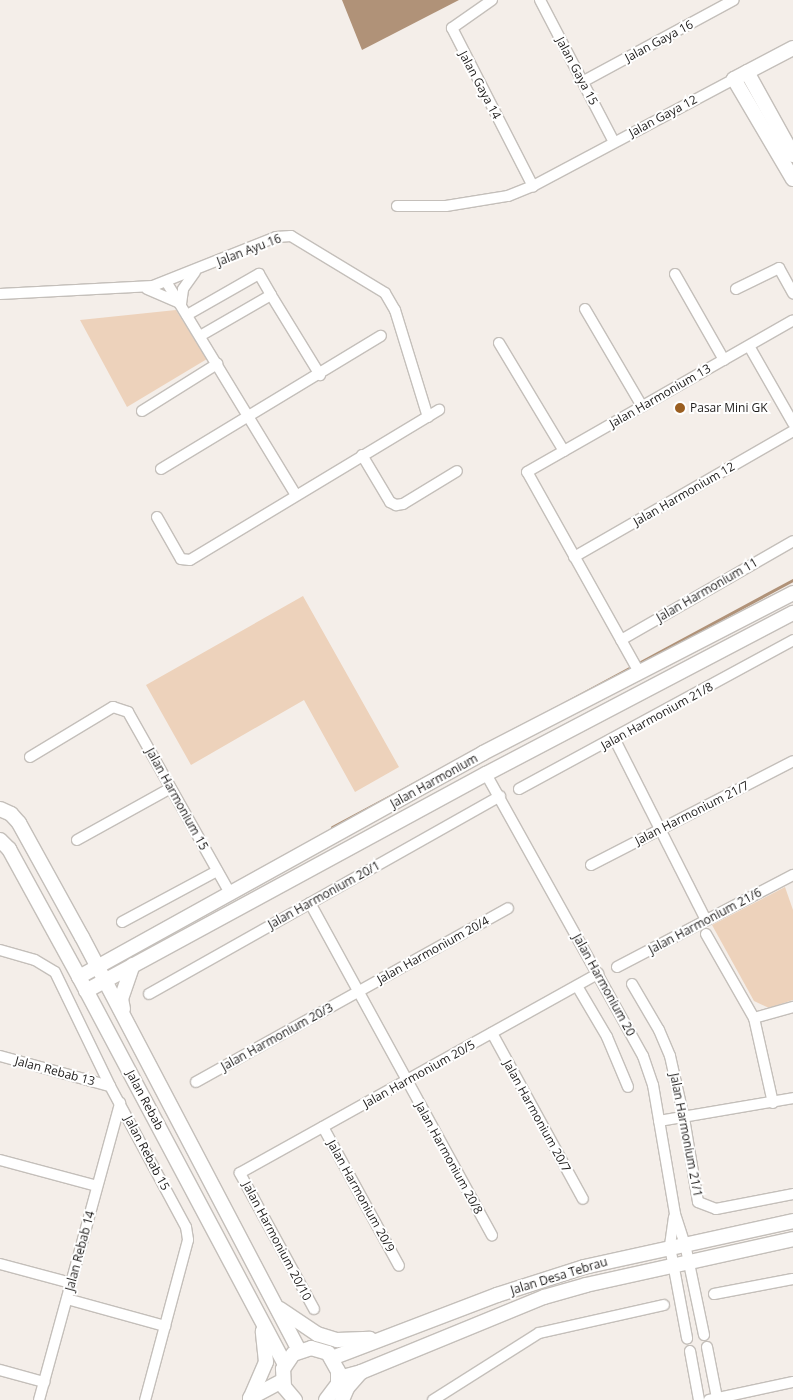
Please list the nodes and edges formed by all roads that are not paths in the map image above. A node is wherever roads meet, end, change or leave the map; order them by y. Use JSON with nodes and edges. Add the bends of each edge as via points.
{"nodes":[{"id":1,"x":492,"y":0,"type":"edge"},
{"id":2,"x":541,"y":0,"type":"edge"},
{"id":3,"x":734,"y":0,"type":"edge"},
{"id":4,"x":793,"y":48,"type":"edge"},
{"id":5,"x":740,"y":76,"type":"junction"},
{"id":6,"x":584,"y":81,"type":"junction"},
{"id":7,"x":614,"y":142,"type":"junction"},
{"id":8,"x":793,"y":155,"type":"edge"},
{"id":9,"x":793,"y":179,"type":"edge"},
{"id":10,"x":533,"y":186,"type":"junction"},
{"id":11,"x":397,"y":206,"type":"dead end"},
{"id":12,"x":197,"y":270,"type":"junction"},
{"id":13,"x":675,"y":274,"type":"dead end"},
{"id":14,"x":167,"y":282,"type":"junction"},
{"id":15,"x":139,"y":288,"type":"junction"},
{"id":16,"x":736,"y":289,"type":"dead end"},
{"id":17,"x":793,"y":293,"type":"edge"},
{"id":18,"x":0,"y":294,"type":"edge"},
{"id":19,"x":271,"y":295,"type":"junction"},
{"id":20,"x":181,"y":304,"type":"junction"},
{"id":21,"x":585,"y":309,"type":"dead end"},
{"id":22,"x":187,"y":315,"type":"junction"},
{"id":23,"x":793,"y":320,"type":"edge"},
{"id":24,"x":200,"y":336,"type":"junction"},
{"id":25,"x":381,"y":336,"type":"dead end"},
{"id":26,"x":499,"y":343,"type":"dead end"},
{"id":27,"x":749,"y":346,"type":"junction"},
{"id":28,"x":724,"y":360,"type":"junction"},
{"id":29,"x":217,"y":364,"type":"junction"},
{"id":30,"x":320,"y":375,"type":"junction"},
{"id":31,"x":642,"y":406,"type":"junction"},
{"id":32,"x":439,"y":410,"type":"dead end"},
{"id":33,"x":142,"y":411,"type":"dead end"},
{"id":34,"x":428,"y":417,"type":"junction"},
{"id":35,"x":250,"y":418,"type":"junction"},
{"id":36,"x":793,"y":423,"type":"edge"},
{"id":37,"x":793,"y":431,"type":"edge"},
{"id":38,"x":564,"y":451,"type":"junction"},
{"id":39,"x":362,"y":455,"type":"junction"},
{"id":40,"x":161,"y":469,"type":"dead end"},
{"id":41,"x":457,"y":471,"type":"dead end"},
{"id":42,"x":296,"y":495,"type":"junction"},
{"id":43,"x":156,"y":516,"type":"dead end"},
{"id":44,"x":793,"y":541,"type":"edge"},
{"id":45,"x":574,"y":556,"type":"junction"},
{"id":46,"x":793,"y":593,"type":"edge"},
{"id":47,"x":793,"y":613,"type":"edge"},
{"id":48,"x":621,"y":640,"type":"junction"},
{"id":49,"x":793,"y":640,"type":"edge"},
{"id":50,"x":639,"y":672,"type":"junction"},
{"id":51,"x":615,"y":740,"type":"junction"},
{"id":52,"x":30,"y":757,"type":"dead end"},
{"id":53,"x":793,"y":761,"type":"edge"},
{"id":54,"x":486,"y":774,"type":"junction"},
{"id":55,"x":171,"y":788,"type":"junction"},
{"id":56,"x":519,"y":790,"type":"dead end"},
{"id":57,"x":500,"y":796,"type":"junction"},
{"id":58,"x":0,"y":809,"type":"edge"},
{"id":59,"x":660,"y":829,"type":"junction"},
{"id":60,"x":0,"y":840,"type":"edge"},
{"id":61,"x":77,"y":840,"type":"dead end"},
{"id":62,"x":591,"y":865,"type":"dead end"},
{"id":63,"x":217,"y":870,"type":"junction"},
{"id":64,"x":793,"y":875,"type":"edge"},
{"id":65,"x":230,"y":894,"type":"junction"},
{"id":66,"x":310,"y":903,"type":"junction"},
{"id":67,"x":508,"y":908,"type":"dead end"},
{"id":68,"x":706,"y":920,"type":"junction"},
{"id":69,"x":122,"y":922,"type":"dead end"},
{"id":70,"x":706,"y":934,"type":"dead end"},
{"id":71,"x":82,"y":937,"type":"junction"},
{"id":72,"x":0,"y":950,"type":"edge"},
{"id":73,"x":123,"y":952,"type":"junction"},
{"id":74,"x":133,"y":965,"type":"junction"},
{"id":75,"x":98,"y":966,"type":"junction"},
{"id":76,"x":617,"y":967,"type":"dead end"},
{"id":77,"x":598,"y":974,"type":"junction"},
{"id":78,"x":79,"y":977,"type":"junction"},
{"id":79,"x":106,"y":980,"type":"junction"},
{"id":80,"x":632,"y":984,"type":"dead end"},
{"id":81,"x":576,"y":986,"type":"junction"},
{"id":82,"x":86,"y":991,"type":"junction"},
{"id":83,"x":358,"y":992,"type":"junction"},
{"id":84,"x":149,"y":994,"type":"dead end"},
{"id":85,"x":793,"y":1007,"type":"edge"},
{"id":86,"x":123,"y":1013,"type":"junction"},
{"id":87,"x":754,"y":1018,"type":"junction"},
{"id":88,"x":492,"y":1033,"type":"junction"},
{"id":89,"x":0,"y":1056,"type":"edge"},
{"id":90,"x":407,"y":1080,"type":"junction"},
{"id":91,"x":196,"y":1082,"type":"dead end"},
{"id":92,"x":110,"y":1086,"type":"junction"},
{"id":93,"x":628,"y":1087,"type":"dead end"},
{"id":94,"x":793,"y":1098,"type":"edge"},
{"id":95,"x":120,"y":1103,"type":"junction"},
{"id":96,"x":772,"y":1103,"type":"junction"},
{"id":97,"x":684,"y":1118,"type":"junction"},
{"id":98,"x":659,"y":1121,"type":"junction"},
{"id":99,"x":323,"y":1127,"type":"junction"},
{"id":100,"x":0,"y":1160,"type":"edge"},
{"id":101,"x":240,"y":1173,"type":"joint"},
{"id":102,"x":98,"y":1186,"type":"junction"},
{"id":103,"x":793,"y":1194,"type":"edge"},
{"id":104,"x":582,"y":1199,"type":"dead end"},
{"id":105,"x":674,"y":1214,"type":"junction"},
{"id":106,"x":793,"y":1221,"type":"edge"},
{"id":107,"x":492,"y":1236,"type":"dead end"},
{"id":108,"x":793,"y":1239,"type":"edge"},
{"id":109,"x":685,"y":1244,"type":"junction"},
{"id":110,"x":670,"y":1247,"type":"junction"},
{"id":111,"x":689,"y":1262,"type":"junction"},
{"id":112,"x":0,"y":1264,"type":"edge"},
{"id":113,"x":673,"y":1264,"type":"junction"},
{"id":114,"x":399,"y":1266,"type":"dead end"},
{"id":115,"x":793,"y":1279,"type":"edge"},
{"id":116,"x":71,"y":1283,"type":"junction"},
{"id":117,"x":714,"y":1294,"type":"dead end"},
{"id":118,"x":67,"y":1299,"type":"junction"},
{"id":119,"x":276,"y":1305,"type":"junction"},
{"id":120,"x":664,"y":1305,"type":"dead end"},
{"id":121,"x":314,"y":1309,"type":"dead end"},
{"id":122,"x":699,"y":1311,"type":"junction"},
{"id":123,"x":259,"y":1312,"type":"junction"},
{"id":124,"x":684,"y":1322,"type":"junction"},
{"id":125,"x":165,"y":1326,"type":"junction"},
{"id":126,"x":704,"y":1335,"type":"dead end"},
{"id":127,"x":687,"y":1338,"type":"dead end"},
{"id":128,"x":378,"y":1339,"type":"junction"},
{"id":129,"x":706,"y":1347,"type":"dead end"},
{"id":130,"x":299,"y":1350,"type":"junction"},
{"id":131,"x":690,"y":1351,"type":"dead end"},
{"id":132,"x":332,"y":1358,"type":"junction"},
{"id":133,"x":285,"y":1364,"type":"junction"},
{"id":134,"x":0,"y":1370,"type":"edge"},
{"id":135,"x":360,"y":1372,"type":"junction"},
{"id":136,"x":339,"y":1378,"type":"junction"},
{"id":137,"x":282,"y":1381,"type":"junction"},
{"id":138,"x":44,"y":1382,"type":"junction"},
{"id":139,"x":793,"y":1382,"type":"edge"},
{"id":140,"x":249,"y":1399,"type":"edge"},
{"id":141,"x":291,"y":1399,"type":"edge"},
{"id":142,"x":714,"y":1399,"type":"edge"},
{"id":143,"x":39,"y":1400,"type":"edge"},
{"id":144,"x":145,"y":1400,"type":"edge"},
{"id":145,"x":326,"y":1400,"type":"edge"},
{"id":146,"x":342,"y":1400,"type":"edge"},
{"id":147,"x":433,"y":1400,"type":"edge"},
{"id":148,"x":699,"y":1400,"type":"edge"}],
"edges":[{"from":1,"to":10,"type":"street","name":"Jalan Gaya 14","via":[[452,28]]},
{"from":2,"to":6,"type":"street","name":"Jalan Gaya 15"},
{"from":3,"to":6,"type":"street","name":"Jalan Gaya 16"},
{"from":4,"to":5,"type":"main road","name":"Jalan Gaya 12"},
{"from":5,"to":7,"type":"street","name":"Jalan Gaya 12"},
{"from":5,"to":8,"type":"main road"},
{"from":5,"to":9,"type":"main road"},
{"from":6,"to":7,"type":"street","name":"Jalan Gaya 15"},
{"from":7,"to":10,"type":"street","name":"Jalan Gaya 12"},
{"from":10,"to":11,"type":"street","name":"Jalan Gaya 12","via":[[488,201]]},
{"from":12,"to":14,"type":"street","name":"Jalan Ayu 16"},
{"from":12,"to":20,"type":"street","via":[[186,282]]},
{"from":12,"to":34,"type":"street","name":"Jalan Ayu 16","via":[[284,235],[298,238],[371,282],[385,293],[392,304]]},
{"from":13,"to":28,"type":"street"},
{"from":14,"to":15,"type":"street","name":"Jalan Ayu 16"},
{"from":14,"to":20,"type":"street"},
{"from":15,"to":18,"type":"street","name":"Jalan Ayu 16"},
{"from":15,"to":20,"type":"street","via":[[165,295]]},
{"from":16,"to":17,"type":"street","via":[[779,268]]},
{"from":19,"to":22,"type":"street","via":[[259,274]]},
{"from":19,"to":24,"type":"street"},
{"from":19,"to":30,"type":"street"},
{"from":20,"to":22,"type":"street"},
{"from":21,"to":31,"type":"street"},
{"from":22,"to":24,"type":"street"},
{"from":23,"to":27,"type":"street","name":"Jalan Harmonium 13"},
{"from":24,"to":29,"type":"street"},
{"from":25,"to":30,"type":"street"},
{"from":26,"to":38,"type":"street"},
{"from":27,"to":28,"type":"street","name":"Jalan Harmonium 13"},
{"from":27,"to":36,"type":"street"},
{"from":28,"to":31,"type":"street","name":"Jalan Harmonium 13"},
{"from":29,"to":33,"type":"street"},
{"from":29,"to":35,"type":"street"},
{"from":30,"to":35,"type":"street"},
{"from":31,"to":38,"type":"street","name":"Jalan Harmonium 13"},
{"from":32,"to":34,"type":"street"},
{"from":34,"to":39,"type":"street"},
{"from":35,"to":40,"type":"street"},
{"from":35,"to":42,"type":"street"},
{"from":37,"to":45,"type":"street","name":"Jalan Harmonium 12"},
{"from":38,"to":45,"type":"street","name":"Jalan Harmonium 13","via":[[527,472]]},
{"from":39,"to":41,"type":"street","via":[[390,502],[396,505],[403,504]]},
{"from":39,"to":42,"type":"street"},
{"from":42,"to":43,"type":"street","via":[[187,560],[181,558]]},
{"from":44,"to":48,"type":"street","name":"Jalan Harmonium 11"},
{"from":45,"to":48,"type":"street"},
{"from":46,"to":50,"type":"main road","name":"Jalan Harmonium"},
{"from":47,"to":54,"type":"main road","name":"Jalan Harmonium"},
{"from":48,"to":50,"type":"street"},
{"from":49,"to":51,"type":"street","name":"Jalan Harmonium 21/8"},
{"from":50,"to":65,"type":"main road","name":"Jalan Harmonium","via":[[483,753]]},
{"from":51,"to":56,"type":"street","name":"Jalan Harmonium 21/8"},
{"from":51,"to":59,"type":"street"},
{"from":52,"to":55,"type":"street","name":"Jalan Harmonium 15","via":[[113,707],[121,708],[128,712]]},
{"from":53,"to":59,"type":"street","name":"Jalan Harmonium 21/7"},
{"from":54,"to":57,"type":"street","name":"Jalan Harmonium 20"},
{"from":54,"to":74,"type":"main road","name":"Jalan Harmonium"},
{"from":55,"to":61,"type":"street"},
{"from":55,"to":63,"type":"street","name":"Jalan Harmonium 15"},
{"from":57,"to":66,"type":"street","name":"Jalan Harmonium 20/1"},
{"from":57,"to":77,"type":"street","name":"Jalan Harmonium 20"},
{"from":58,"to":71,"type":"main road","via":[[19,823]]},
{"from":59,"to":62,"type":"street","name":"Jalan Harmonium 21/7"},
{"from":59,"to":68,"type":"street"},
{"from":60,"to":78,"type":"main road","name":"Jalan Rebab","via":[[9,849]]},
{"from":63,"to":65,"type":"street","name":"Jalan Harmonium 15"},
{"from":63,"to":69,"type":"street"},
{"from":64,"to":68,"type":"street","name":"Jalan Harmonium 21/6"},
{"from":65,"to":73,"type":"main road","name":"Jalan Harmonium"},
{"from":66,"to":83,"type":"street","name":"Jalan Harmonium 20/8"},
{"from":66,"to":84,"type":"street","name":"Jalan Harmonium 20/1"},
{"from":67,"to":83,"type":"street","name":"Jalan Harmonium 20/4"},
{"from":68,"to":76,"type":"street","name":"Jalan Harmonium 21/6"},
{"from":70,"to":87,"type":"street"},
{"from":71,"to":73,"type":"main road","via":[[102,951]]},
{"from":71,"to":75,"type":"main road"},
{"from":72,"to":92,"type":"street","name":"Jalan Rebab 15","via":[[35,960],[55,972]]},
{"from":73,"to":75,"type":"main road","name":"Jalan Harmonium"},
{"from":74,"to":79,"type":"main road","name":"Jalan Harmonium"},
{"from":74,"to":86,"type":"main road","via":[[121,998]]},
{"from":75,"to":78,"type":"main road","name":"Jalan Harmonium"},
{"from":75,"to":79,"type":"main road"},
{"from":77,"to":81,"type":"street","name":"Jalan Harmonium 20/5"},
{"from":77,"to":98,"type":"street","name":"Jalan Harmonium 20","via":[[643,1056],[653,1085]]},
{"from":78,"to":82,"type":"main road","name":"Jalan Rebab"},
{"from":79,"to":82,"type":"main road","name":"Jalan Harmonium"},
{"from":79,"to":86,"type":"main road"},
{"from":80,"to":97,"type":"street","name":"Jalan Harmonium 21/1","via":[[670,1056]]},
{"from":81,"to":88,"type":"street","name":"Jalan Harmonium 20/5"},
{"from":81,"to":93,"type":"street","via":[[608,1037]]},
{"from":82,"to":123,"type":"main road","name":"Jalan Rebab"},
{"from":83,"to":90,"type":"street","name":"Jalan Harmonium 20/8"},
{"from":83,"to":91,"type":"street","name":"Jalan Harmonium 20/3"},
{"from":85,"to":87,"type":"street"},
{"from":86,"to":119,"type":"main road"},
{"from":87,"to":96,"type":"street"},
{"from":88,"to":90,"type":"street","name":"Jalan Harmonium 20/5"},
{"from":88,"to":104,"type":"street","name":"Jalan Harmonium 20/7"},
{"from":89,"to":92,"type":"street","name":"Jalan Rebab 13"},
{"from":90,"to":99,"type":"street","name":"Jalan Harmonium 20/5"},
{"from":90,"to":107,"type":"street","name":"Jalan Harmonium 20/8"},
{"from":92,"to":95,"type":"street","name":"Jalan Rebab 15"},
{"from":94,"to":96,"type":"street"},
{"from":95,"to":102,"type":"street","name":"Jalan Rebab 14"},
{"from":95,"to":125,"type":"street","name":"Jalan Rebab 15","via":[[186,1227],[188,1240]]},
{"from":96,"to":97,"type":"street"},
{"from":97,"to":98,"type":"street"},
{"from":97,"to":103,"type":"street","name":"Jalan Harmonium 21/1","via":[[695,1196],[702,1205],[716,1209]]},
{"from":98,"to":105,"type":"street","name":"Jalan Harmonium 20"},
{"from":99,"to":101,"type":"street","name":"Jalan Harmonium 20/5"},
{"from":99,"to":114,"type":"street","name":"Jalan Harmonium 20/9"},
{"from":100,"to":102,"type":"street"},
{"from":101,"to":121,"type":"street","name":"Jalan Harmonium 20/10"},
{"from":102,"to":116,"type":"street","name":"Jalan Rebab 14"},
{"from":105,"to":109,"type":"street"},
{"from":105,"to":110,"type":"street"},
{"from":106,"to":109,"type":"main road","name":"Jalan Desa Tebrau"},
{"from":108,"to":111,"type":"main road","name":"Jalan Desa Tebrau"},
{"from":109,"to":110,"type":"main road","name":"Jalan Desa Tebrau"},
{"from":109,"to":111,"type":"street"},
{"from":110,"to":113,"type":"street"},
{"from":110,"to":128,"type":"main road","name":"Jalan Desa Tebrau","via":[[534,1282]]},
{"from":111,"to":113,"type":"main road","name":"Jalan Desa Tebrau"},
{"from":111,"to":122,"type":"street"},
{"from":112,"to":116,"type":"street"},
{"from":113,"to":124,"type":"street"},
{"from":113,"to":135,"type":"main road","name":"Jalan Desa Tebrau","via":[[544,1297]]},
{"from":115,"to":117,"type":"street"},
{"from":116,"to":118,"type":"street","name":"Jalan Rebab 14"},
{"from":118,"to":125,"type":"street"},
{"from":118,"to":138,"type":"street","name":"Jalan Rebab 14"},
{"from":119,"to":128,"type":"main road","via":[[317,1334],[337,1340]]},
{"from":119,"to":130,"type":"main road"},
{"from":120,"to":147,"type":"street","via":[[539,1333]]},
{"from":122,"to":124,"type":"street"},
{"from":122,"to":126,"type":"street"},
{"from":123,"to":133,"type":"main road","name":"Jalan Rebab"},
{"from":123,"to":140,"type":"main road","via":[[266,1362]]},
{"from":124,"to":127,"type":"street"},
{"from":125,"to":144,"type":"street","name":"Jalan Rebab 15"},
{"from":128,"to":132,"type":"main road","name":"Jalan Desa Tebrau"},
{"from":129,"to":142,"type":"street"},
{"from":130,"to":132,"type":"main road","via":[[317,1348]]},
{"from":130,"to":133,"type":"main road"},
{"from":131,"to":148,"type":"street"},
{"from":132,"to":136,"type":"main road"},
{"from":133,"to":137,"type":"main road"},
{"from":134,"to":138,"type":"street"},
{"from":135,"to":136,"type":"main road","name":"Jalan Desa Tebrau"},
{"from":135,"to":146,"type":"main road"},
{"from":136,"to":145,"type":"main road","via":[[335,1390]]},
{"from":137,"to":140,"type":"main road"},
{"from":137,"to":141,"type":"main road"},
{"from":138,"to":143,"type":"street","name":"Jalan Rebab 14"},
{"from":139,"to":142,"type":"street"}]}
